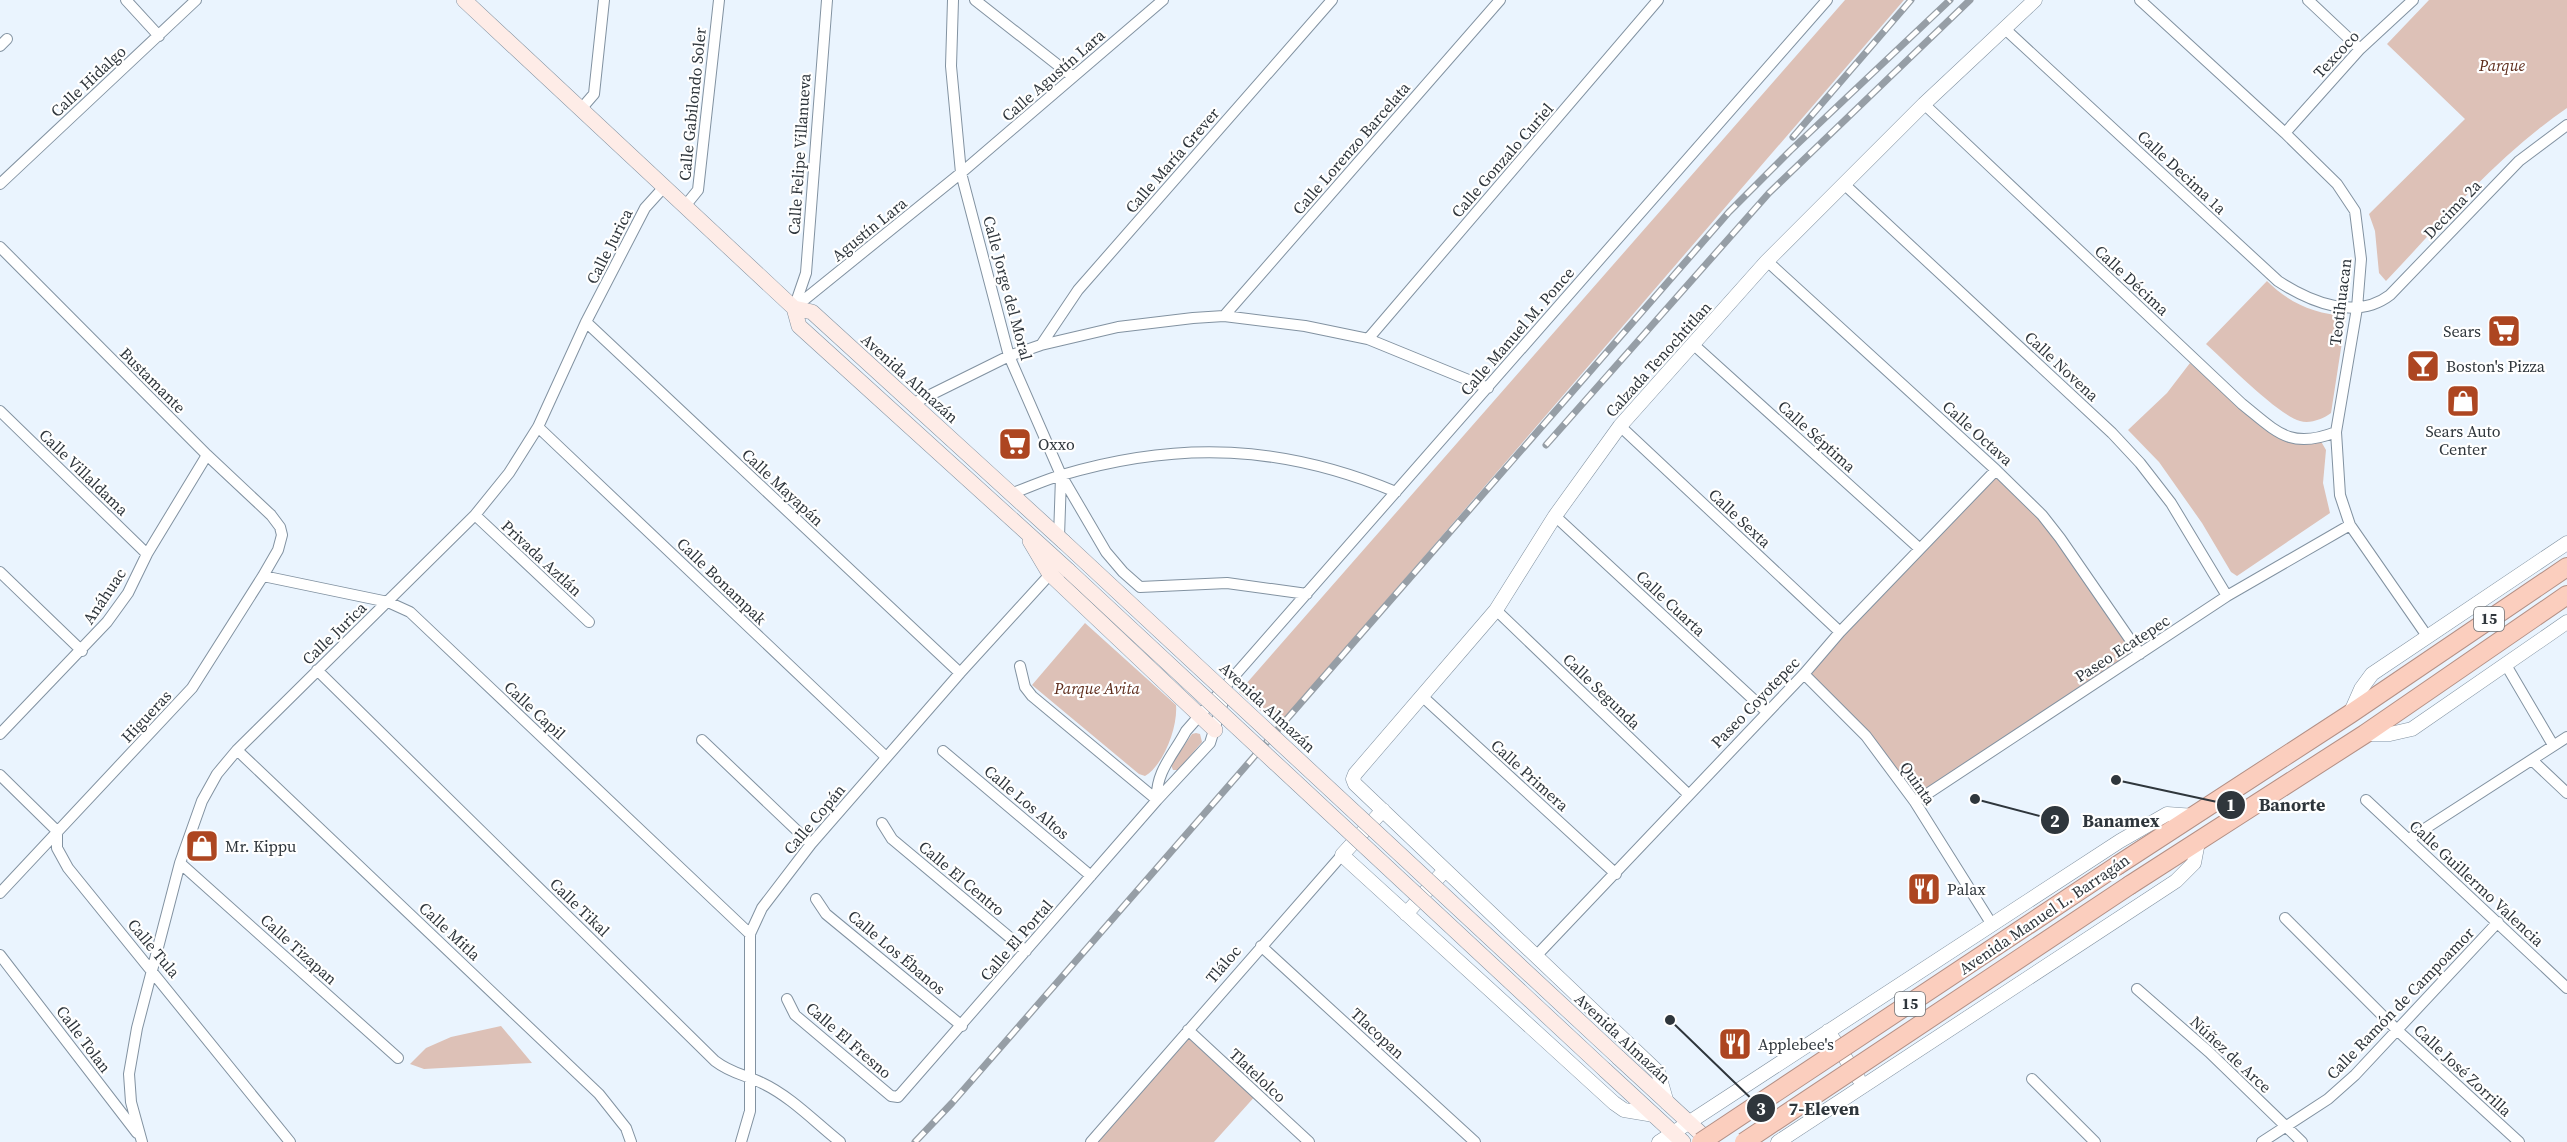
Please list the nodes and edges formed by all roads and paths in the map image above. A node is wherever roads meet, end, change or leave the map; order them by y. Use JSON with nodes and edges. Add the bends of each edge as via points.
{"nodes":[{"id":1,"x":126,"y":0,"type":"edge"},
{"id":2,"x":196,"y":0,"type":"edge"},
{"id":3,"x":464,"y":0,"type":"edge"},
{"id":4,"x":603,"y":0,"type":"edge"},
{"id":5,"x":719,"y":0,"type":"edge"},
{"id":6,"x":827,"y":0,"type":"edge"},
{"id":7,"x":953,"y":0,"type":"edge"},
{"id":8,"x":975,"y":0,"type":"edge"},
{"id":9,"x":1332,"y":0,"type":"edge"},
{"id":10,"x":1500,"y":0,"type":"edge"},
{"id":11,"x":1658,"y":0,"type":"edge"},
{"id":12,"x":1827,"y":0,"type":"edge"},
{"id":13,"x":2035,"y":0,"type":"edge"},
{"id":14,"x":2140,"y":0,"type":"edge"},
{"id":15,"x":2307,"y":0,"type":"edge"},
{"id":16,"x":2413,"y":0,"type":"edge"},
{"id":17,"x":1155,"y":2,"type":"edge"},
{"id":18,"x":2004,"y":28,"type":"junction"},
{"id":19,"x":159,"y":36,"type":"junction"},
{"id":20,"x":2360,"y":49,"type":"junction"},
{"id":21,"x":1073,"y":77,"type":"junction"},
{"id":22,"x":1924,"y":105,"type":"junction"},
{"id":23,"x":581,"y":109,"type":"junction"},
{"id":24,"x":2567,"y":125,"type":"edge"},
{"id":25,"x":2285,"y":133,"type":"junction"},
{"id":26,"x":962,"y":173,"type":"junction"},
{"id":27,"x":2,"y":178,"type":"edge"},
{"id":28,"x":1844,"y":184,"type":"junction"},
{"id":29,"x":664,"y":187,"type":"junction"},
{"id":30,"x":685,"y":206,"type":"junction"},
{"id":31,"x":0,"y":247,"type":"edge"},
{"id":32,"x":1767,"y":261,"type":"junction"},
{"id":33,"x":794,"y":308,"type":"junction"},
{"id":34,"x":2357,"y":308,"type":"junction"},
{"id":35,"x":1224,"y":316,"type":"junction"},
{"id":36,"x":586,"y":322,"type":"junction"},
{"id":37,"x":1368,"y":339,"type":"junction"},
{"id":38,"x":1041,"y":345,"type":"junction"},
{"id":39,"x":1694,"y":345,"type":"junction"},
{"id":40,"x":1009,"y":356,"type":"junction"},
{"id":41,"x":1488,"y":388,"type":"junction"},
{"id":42,"x":912,"y":404,"type":"junction"},
{"id":43,"x":0,"y":411,"type":"edge"},
{"id":44,"x":1620,"y":426,"type":"junction"},
{"id":45,"x":538,"y":427,"type":"junction"},
{"id":46,"x":2336,"y":432,"type":"junction"},
{"id":47,"x":207,"y":455,"type":"junction"},
{"id":48,"x":1996,"y":470,"type":"junction"},
{"id":49,"x":1061,"y":475,"type":"junction"},
{"id":50,"x":1396,"y":492,"type":"junction"},
{"id":51,"x":1010,"y":494,"type":"junction"},
{"id":52,"x":475,"y":515,"type":"junction"},
{"id":53,"x":1555,"y":516,"type":"junction"},
{"id":54,"x":2350,"y":525,"type":"junction"},
{"id":55,"x":1020,"y":526,"type":"junction"},
{"id":56,"x":282,"y":535,"type":"joint"},
{"id":57,"x":1062,"y":540,"type":"junction"},
{"id":58,"x":2567,"y":543,"type":"edge"},
{"id":59,"x":1920,"y":549,"type":"junction"},
{"id":60,"x":147,"y":554,"type":"junction"},
{"id":61,"x":2567,"y":567,"type":"edge"},
{"id":62,"x":1066,"y":568,"type":"junction"},
{"id":63,"x":0,"y":572,"type":"edge"},
{"id":64,"x":1049,"y":573,"type":"junction"},
{"id":65,"x":263,"y":576,"type":"junction"},
{"id":66,"x":1307,"y":594,"type":"junction"},
{"id":67,"x":2567,"y":595,"type":"edge"},
{"id":68,"x":2227,"y":596,"type":"junction"},
{"id":69,"x":388,"y":602,"type":"junction"},
{"id":70,"x":1496,"y":610,"type":"junction"},
{"id":71,"x":589,"y":622,"type":"dead end"},
{"id":72,"x":2567,"y":622,"type":"edge"},
{"id":73,"x":1840,"y":632,"type":"junction"},
{"id":74,"x":2427,"y":636,"type":"junction"},
{"id":75,"x":82,"y":651,"type":"junction"},
{"id":76,"x":2140,"y":654,"type":"junction"},
{"id":77,"x":2506,"y":665,"type":"junction"},
{"id":78,"x":1020,"y":666,"type":"dead end"},
{"id":79,"x":317,"y":670,"type":"junction"},
{"id":80,"x":960,"y":672,"type":"junction"},
{"id":81,"x":1804,"y":674,"type":"junction"},
{"id":82,"x":1229,"y":682,"type":"junction"},
{"id":83,"x":1423,"y":697,"type":"junction"},
{"id":84,"x":1767,"y":712,"type":"junction"},
{"id":85,"x":2350,"y":714,"type":"junction"},
{"id":86,"x":1200,"y":716,"type":"junction"},
{"id":87,"x":1215,"y":730,"type":"junction"},
{"id":88,"x":0,"y":734,"type":"edge"},
{"id":89,"x":2365,"y":734,"type":"junction"},
{"id":90,"x":2567,"y":736,"type":"edge"},
{"id":91,"x":702,"y":740,"type":"dead end"},
{"id":92,"x":2553,"y":746,"type":"junction"},
{"id":93,"x":237,"y":750,"type":"junction"},
{"id":94,"x":943,"y":751,"type":"dead end"},
{"id":95,"x":886,"y":757,"type":"junction"},
{"id":96,"x":2532,"y":760,"type":"junction"},
{"id":97,"x":0,"y":775,"type":"edge"},
{"id":98,"x":2567,"y":793,"type":"edge"},
{"id":99,"x":1688,"y":794,"type":"junction"},
{"id":100,"x":1157,"y":800,"type":"junction"},
{"id":101,"x":2366,"y":800,"type":"dead end"},
{"id":102,"x":1915,"y":802,"type":"junction"},
{"id":103,"x":1383,"y":810,"type":"junction"},
{"id":104,"x":2195,"y":816,"type":"junction"},
{"id":105,"x":882,"y":823,"type":"dead end"},
{"id":106,"x":57,"y":831,"type":"junction"},
{"id":107,"x":2409,"y":839,"type":"junction"},
{"id":108,"x":2198,"y":842,"type":"junction"},
{"id":109,"x":811,"y":844,"type":"junction"},
{"id":110,"x":1342,"y":855,"type":"junction"},
{"id":111,"x":180,"y":862,"type":"junction"},
{"id":112,"x":1445,"y":870,"type":"junction"},
{"id":113,"x":1616,"y":874,"type":"junction"},
{"id":114,"x":1091,"y":876,"type":"junction"},
{"id":115,"x":0,"y":893,"type":"edge"},
{"id":116,"x":816,"y":899,"type":"dead end"},
{"id":117,"x":1406,"y":914,"type":"junction"},
{"id":118,"x":2285,"y":918,"type":"dead end"},
{"id":119,"x":2498,"y":922,"type":"junction"},
{"id":120,"x":1991,"y":923,"type":"junction"},
{"id":121,"x":750,"y":934,"type":"junction"},
{"id":122,"x":1261,"y":946,"type":"junction"},
{"id":123,"x":1026,"y":951,"type":"junction"},
{"id":124,"x":0,"y":955,"type":"edge"},
{"id":125,"x":1537,"y":955,"type":"junction"},
{"id":126,"x":153,"y":970,"type":"junction"},
{"id":127,"x":2567,"y":988,"type":"edge"},
{"id":128,"x":2138,"y":989,"type":"dead end"},
{"id":129,"x":787,"y":999,"type":"dead end"},
{"id":130,"x":962,"y":1026,"type":"junction"},
{"id":131,"x":1188,"y":1030,"type":"junction"},
{"id":132,"x":1828,"y":1031,"type":"junction"},
{"id":133,"x":2398,"y":1031,"type":"junction"},
{"id":134,"x":398,"y":1058,"type":"dead end"},
{"id":135,"x":751,"y":1079,"type":"junction"},
{"id":136,"x":2032,"y":1079,"type":"dead end"},
{"id":137,"x":1864,"y":1087,"type":"junction"},
{"id":138,"x":896,"y":1098,"type":"joint"},
{"id":139,"x":1667,"y":1103,"type":"junction"},
{"id":140,"x":1653,"y":1115,"type":"junction"},
{"id":141,"x":1689,"y":1123,"type":"junction"},
{"id":142,"x":2286,"y":1127,"type":"junction"},
{"id":143,"x":1678,"y":1137,"type":"edge"},
{"id":144,"x":142,"y":1141,"type":"edge"},
{"id":145,"x":290,"y":1142,"type":"edge"},
{"id":146,"x":631,"y":1142,"type":"edge"},
{"id":147,"x":741,"y":1142,"type":"edge"},
{"id":148,"x":840,"y":1142,"type":"edge"},
{"id":149,"x":1091,"y":1142,"type":"edge"},
{"id":150,"x":1309,"y":1142,"type":"edge"},
{"id":151,"x":1475,"y":1142,"type":"edge"},
{"id":152,"x":1659,"y":1142,"type":"edge"},
{"id":153,"x":1701,"y":1142,"type":"edge"},
{"id":154,"x":1710,"y":1142,"type":"edge"},
{"id":155,"x":1744,"y":1142,"type":"edge"},
{"id":156,"x":1778,"y":1142,"type":"edge"},
{"id":157,"x":2095,"y":1142,"type":"edge"},
{"id":158,"x":2262,"y":1142,"type":"edge"},
{"id":159,"x":2302,"y":1142,"type":"edge"},
{"id":160,"x":2518,"y":1142,"type":"edge"}],
"edges":[{"from":1,"to":19,"type":"street"},
{"from":2,"to":19,"type":"street","name":"Calle Hidalgo"},
{"from":3,"to":23,"type":"main road","name":"Avenida Almazán"},
{"from":4,"to":23,"type":"street","via":[[594,94]]},
{"from":5,"to":30,"type":"street","name":"Calle Gabilondo Soler","via":[[698,190]]},
{"from":6,"to":33,"type":"street","name":"Calle Felipe Villanueva","via":[[806,273]]},
{"from":7,"to":26,"type":"street","name":"Calle Jorge del Moral","via":[[951,66]]},
{"from":8,"to":21,"type":"street"},
{"from":9,"to":38,"type":"street","name":"Calle María Grever","via":[[1078,290]]},
{"from":10,"to":35,"type":"street","name":"Calle Lorenzo Barcelata"},
{"from":11,"to":37,"type":"street","name":"Calle Gonzalo Curiel"},
{"from":12,"to":41,"type":"street","name":"Calle Manuel M. Ponce"},
{"from":13,"to":18,"type":"street","name":"Calzada Tenochtitlan"},
{"from":14,"to":25,"type":"street","name":"Teotihuacan"},
{"from":15,"to":20,"type":"street"},
{"from":16,"to":20,"type":"street","name":"Texcoco"},
{"from":17,"to":21,"type":"street","name":"Calle Agustín Lara"},
{"from":18,"to":22,"type":"street","name":"Calzada Tenochtitlan"},
{"from":18,"to":34,"type":"street","name":"Calle Decima 1a","via":[[2278,282],[2317,302]]},
{"from":19,"to":27,"type":"street","name":"Calle Hidalgo"},
{"from":20,"to":25,"type":"street","name":"Texcoco"},
{"from":21,"to":26,"type":"street","name":"Calle Agustín Lara"},
{"from":22,"to":28,"type":"street","name":"Calzada Tenochtitlan"},
{"from":22,"to":46,"type":"street","name":"Calle Décima","via":[[2270,427],[2304,441]]},
{"from":23,"to":29,"type":"main road","name":"Avenida Almazán"},
{"from":24,"to":34,"type":"street","name":"Decima 2a","via":[[2519,161],[2390,296]]},
{"from":25,"to":34,"type":"street","name":"Teotihuacan","via":[[2337,184],[2355,211],[2361,259]]},
{"from":26,"to":33,"type":"street","name":"Agustín Lara"},
{"from":26,"to":40,"type":"street","name":"Calle Jorge del Moral"},
{"from":28,"to":32,"type":"street","name":"Calzada Tenochtitlan"},
{"from":28,"to":68,"type":"street","name":"Calle Novena","via":[[2133,455],[2171,502]]},
{"from":29,"to":30,"type":"main road","name":"Avenida Almazán"},
{"from":29,"to":36,"type":"street","name":"Calle Jurica","via":[[645,208]]},
{"from":30,"to":33,"type":"main road","name":"Avenida Almazán"},
{"from":31,"to":47,"type":"street","name":"Bustamante"},
{"from":32,"to":39,"type":"street","name":"Calzada Tenochtitlan"},
{"from":32,"to":48,"type":"street","name":"Calle Octava"},
{"from":33,"to":42,"type":"main road","name":"Avenida Almazán","via":[[812,312]]},
{"from":33,"to":55,"type":"main road","name":"Avenida Almazán","via":[[799,326]]},
{"from":34,"to":46,"type":"street","name":"Teotihuacan"},
{"from":35,"to":37,"type":"street"},
{"from":35,"to":38,"type":"street","via":[[1118,327]]},
{"from":36,"to":45,"type":"street","name":"Calle Jurica"},
{"from":36,"to":80,"type":"street","name":"Calle Mayapán"},
{"from":37,"to":41,"type":"street"},
{"from":38,"to":40,"type":"street"},
{"from":39,"to":44,"type":"street","name":"Calzada Tenochtitlan"},
{"from":39,"to":59,"type":"street","name":"Calle Séptima"},
{"from":40,"to":42,"type":"street"},
{"from":40,"to":49,"type":"street","name":"Calle Jorge del Moral"},
{"from":41,"to":50,"type":"street","name":"Calle Manuel M. Ponce"},
{"from":42,"to":51,"type":"main road","name":"Avenida Almazán"},
{"from":43,"to":60,"type":"street","name":"Calle Villaldama"},
{"from":44,"to":53,"type":"street","name":"Calzada Tenochtitlan"},
{"from":44,"to":73,"type":"street","name":"Calle Sexta"},
{"from":45,"to":52,"type":"street","name":"Calle Jurica","via":[[509,473]]},
{"from":45,"to":95,"type":"street","name":"Calle Bonampak"},
{"from":46,"to":54,"type":"street","name":"Teotihuacan","via":[[2340,495]]},
{"from":47,"to":56,"type":"street","name":"Bustamante","via":[[271,515]]},
{"from":47,"to":60,"type":"street","name":"Anáhuac"},
{"from":48,"to":59,"type":"street","name":"Paseo Coyotepec"},
{"from":48,"to":76,"type":"street","name":"Calle Octava","via":[[2035,507],[2060,538]]},
{"from":49,"to":50,"type":"street","via":[[1164,453],[1214,452],[1317,464]]},
{"from":49,"to":51,"type":"street"},
{"from":49,"to":57,"type":"street"},
{"from":49,"to":66,"type":"street","name":"Calle Jorge del Moral","via":[[1106,552],[1140,587],[1227,583]]},
{"from":50,"to":66,"type":"street","name":"Calle Manuel M. Ponce"},
{"from":51,"to":57,"type":"main road","name":"Avenida Almazán"},
{"from":52,"to":69,"type":"street","name":"Calle Jurica"},
{"from":52,"to":71,"type":"street","name":"Privada Aztlán"},
{"from":53,"to":70,"type":"street","name":"Calzada Tenochtitlan"},
{"from":53,"to":84,"type":"street","name":"Calle Cuarta"},
{"from":54,"to":68,"type":"street","name":"Paseo Ecatepec"},
{"from":54,"to":74,"type":"street","name":"Teotihuacan"},
{"from":55,"to":62,"type":"main road","name":"Avenida Almazán"},
{"from":55,"to":64,"type":"main road"},
{"from":56,"to":65,"type":"street","name":"Higueras"},
{"from":57,"to":139,"type":"main road","name":"Avenida Almazán","bridge":true},
{"from":58,"to":74,"type":"street"},
{"from":59,"to":73,"type":"street","name":"Paseo Coyotepec"},
{"from":60,"to":75,"type":"street","name":"Anáhuac","via":[[128,593]]},
{"from":61,"to":85,"type":"highway","name":"Avenida Manuel L. Barragán","number":"15"},
{"from":62,"to":64,"type":"street","name":"Calle Copán"},
{"from":62,"to":140,"type":"main road","name":"Avenida Almazán","bridge":true},
{"from":63,"to":75,"type":"street"},
{"from":64,"to":80,"type":"street","name":"Calle Copán"},
{"from":64,"to":86,"type":"main road"},
{"from":65,"to":69,"type":"street","name":"Calle Capil"},
{"from":65,"to":106,"type":"street","name":"Higueras","via":[[192,688]]},
{"from":66,"to":82,"type":"street","name":"Calle Manuel M. Ponce"},
{"from":67,"to":89,"type":"highway","name":"Avenida Manuel L. Barragán","number":"15"},
{"from":68,"to":76,"type":"street","name":"Paseo Ecatepec"},
{"from":69,"to":79,"type":"street","name":"Calle Jurica"},
{"from":69,"to":121,"type":"street","name":"Calle Capil","via":[[410,612]]},
{"from":70,"to":83,"type":"street","name":"Calzada Tenochtitlan"},
{"from":70,"to":99,"type":"street","name":"Calle Segunda"},
{"from":72,"to":77,"type":"street"},
{"from":73,"to":81,"type":"street","name":"Paseo Coyotepec"},
{"from":74,"to":85,"type":"street","via":[[2372,674]]},
{"from":75,"to":88,"type":"street","name":"Anáhuac"},
{"from":76,"to":102,"type":"street","name":"Paseo Ecatepec"},
{"from":77,"to":89,"type":"street","via":[[2412,729]]},
{"from":77,"to":92,"type":"street"},
{"from":78,"to":100,"type":"street","via":[[1025,687],[1032,696]]},
{"from":79,"to":93,"type":"street","name":"Calle Jurica"},
{"from":79,"to":135,"type":"street","name":"Calle Tikal","via":[[716,1061]]},
{"from":80,"to":95,"type":"street","name":"Calle Copán"},
{"from":81,"to":84,"type":"street","name":"Paseo Coyotepec"},
{"from":81,"to":102,"type":"street","name":"Quinta","via":[[1866,736]]},
{"from":82,"to":86,"type":"street","name":"Calle Manuel M. Ponce"},
{"from":82,"to":87,"type":"street","name":"Calle Manuel M. Ponce"},
{"from":83,"to":103,"type":"street","name":"Calzada Tenochtitlan","via":[[1353,779]]},
{"from":83,"to":113,"type":"street","name":"Calle Primera"},
{"from":84,"to":99,"type":"street","name":"Paseo Coyotepec"},
{"from":85,"to":104,"type":"highway","name":"Avenida Manuel L. Barragán","number":"15"},
{"from":86,"to":87,"type":"main road"},
{"from":86,"to":100,"type":"street","via":[[1161,771]]},
{"from":87,"to":100,"type":"street","name":"Calle El Portal","via":[[1207,747]]},
{"from":89,"to":108,"type":"highway","name":"Avenida Manuel L. Barragán","number":"15"},
{"from":90,"to":92,"type":"street"},
{"from":91,"to":109,"type":"street"},
{"from":92,"to":96,"type":"street"},
{"from":93,"to":111,"type":"street","name":"Calle Jurica","via":[[202,801]]},
{"from":93,"to":146,"type":"street","name":"Calle Mitla","via":[[599,1094],[620,1119]]},
{"from":94,"to":114,"type":"street","name":"Calle Los Altos"},
{"from":95,"to":109,"type":"street","name":"Calle Copán"},
{"from":96,"to":98,"type":"street"},
{"from":96,"to":107,"type":"street"},
{"from":97,"to":106,"type":"street"},
{"from":99,"to":113,"type":"street","name":"Paseo Coyotepec"},
{"from":100,"to":114,"type":"street","name":"Calle El Portal"},
{"from":101,"to":107,"type":"street","name":"Calle Guillermo Valencia"},
{"from":102,"to":120,"type":"street","name":"Quinta"},
{"from":103,"to":110,"type":"street","name":"Tláloc"},
{"from":103,"to":112,"type":"street"},
{"from":104,"to":120,"type":"street","via":[[2167,814]]},
{"from":104,"to":153,"type":"highway","name":"Avenida Manuel L. Barragán","number":"15","bridge":true},
{"from":105,"to":123,"type":"street","name":"Calle El Centro","via":[[892,839]]},
{"from":106,"to":115,"type":"street","name":"Higueras"},
{"from":106,"to":126,"type":"street","name":"Calle Tula","via":[[57,848],[68,868]]},
{"from":107,"to":119,"type":"street","name":"Calle Guillermo Valencia"},
{"from":108,"to":137,"type":"street","via":[[2194,863],[2176,881]]},
{"from":108,"to":155,"type":"highway","name":"Avenida Manuel L. Barragán","number":"15","bridge":true},
{"from":109,"to":121,"type":"street","name":"Calle Copán","via":[[762,908]]},
{"from":110,"to":117,"type":"street"},
{"from":110,"to":122,"type":"street","name":"Tláloc"},
{"from":111,"to":126,"type":"street","name":"Calle Jurica"},
{"from":111,"to":134,"type":"street","name":"Calle Tizapan"},
{"from":112,"to":117,"type":"street"},
{"from":112,"to":125,"type":"street"},
{"from":113,"to":125,"type":"street","name":"Paseo Coyotepec"},
{"from":114,"to":123,"type":"street","name":"Calle El Portal"},
{"from":116,"to":130,"type":"street","name":"Calle Los Ébanos","via":[[826,914]]},
{"from":117,"to":140,"type":"street","via":[[1614,1103],[1624,1110]]},
{"from":118,"to":133,"type":"street","name":"Calle José Zorrilla"},
{"from":119,"to":127,"type":"street","name":"Calle Guillermo Valencia"},
{"from":119,"to":133,"type":"street","name":"Calle Ramón de Campoamor"},
{"from":120,"to":132,"type":"street"},
{"from":121,"to":135,"type":"street","name":"Calle Copán"},
{"from":122,"to":131,"type":"street","name":"Tláloc"},
{"from":122,"to":151,"type":"street","name":"Tlacopan"},
{"from":123,"to":130,"type":"street","name":"Calle El Portal"},
{"from":124,"to":144,"type":"street","name":"Calle Tolan"},
{"from":125,"to":139,"type":"street","via":[[1658,1072]]},
{"from":126,"to":144,"type":"street","name":"Calle Jurica","via":[[129,1074],[131,1102]]},
{"from":126,"to":145,"type":"street","name":"Calle Tula"},
{"from":128,"to":142,"type":"street","name":"Núñez de Arce"},
{"from":129,"to":138,"type":"street","name":"Calle El Fresno","via":[[795,1014]]},
{"from":130,"to":138,"type":"street","name":"Calle El Portal"},
{"from":131,"to":149,"type":"street","name":"Tláloc"},
{"from":131,"to":150,"type":"street","name":"Tlatelolco"},
{"from":132,"to":137,"type":"street"},
{"from":132,"to":141,"type":"street"},
{"from":133,"to":142,"type":"street","name":"Calle Ramón de Campoamor","via":[[2328,1099]]},
{"from":133,"to":160,"type":"street","name":"Calle José Zorrilla"},
{"from":135,"to":147,"type":"street","name":"Calle Copán","via":[[750,1111]]},
{"from":135,"to":148,"type":"street","name":"Calle Tikal","via":[[776,1092]]},
{"from":136,"to":157,"type":"street"},
{"from":137,"to":156,"type":"street"},
{"from":139,"to":141,"type":"main road","name":"Avenida Almazán"},
{"from":140,"to":143,"type":"main road","name":"Avenida Almazán"},
{"from":141,"to":143,"type":"street"},
{"from":141,"to":154,"type":"main road","name":"Avenida Almazán"},
{"from":142,"to":158,"type":"street","name":"Calle Ramón de Campoamor"},
{"from":142,"to":159,"type":"street","name":"Núñez de Arce"},
{"from":143,"to":152,"type":"street"}]}
